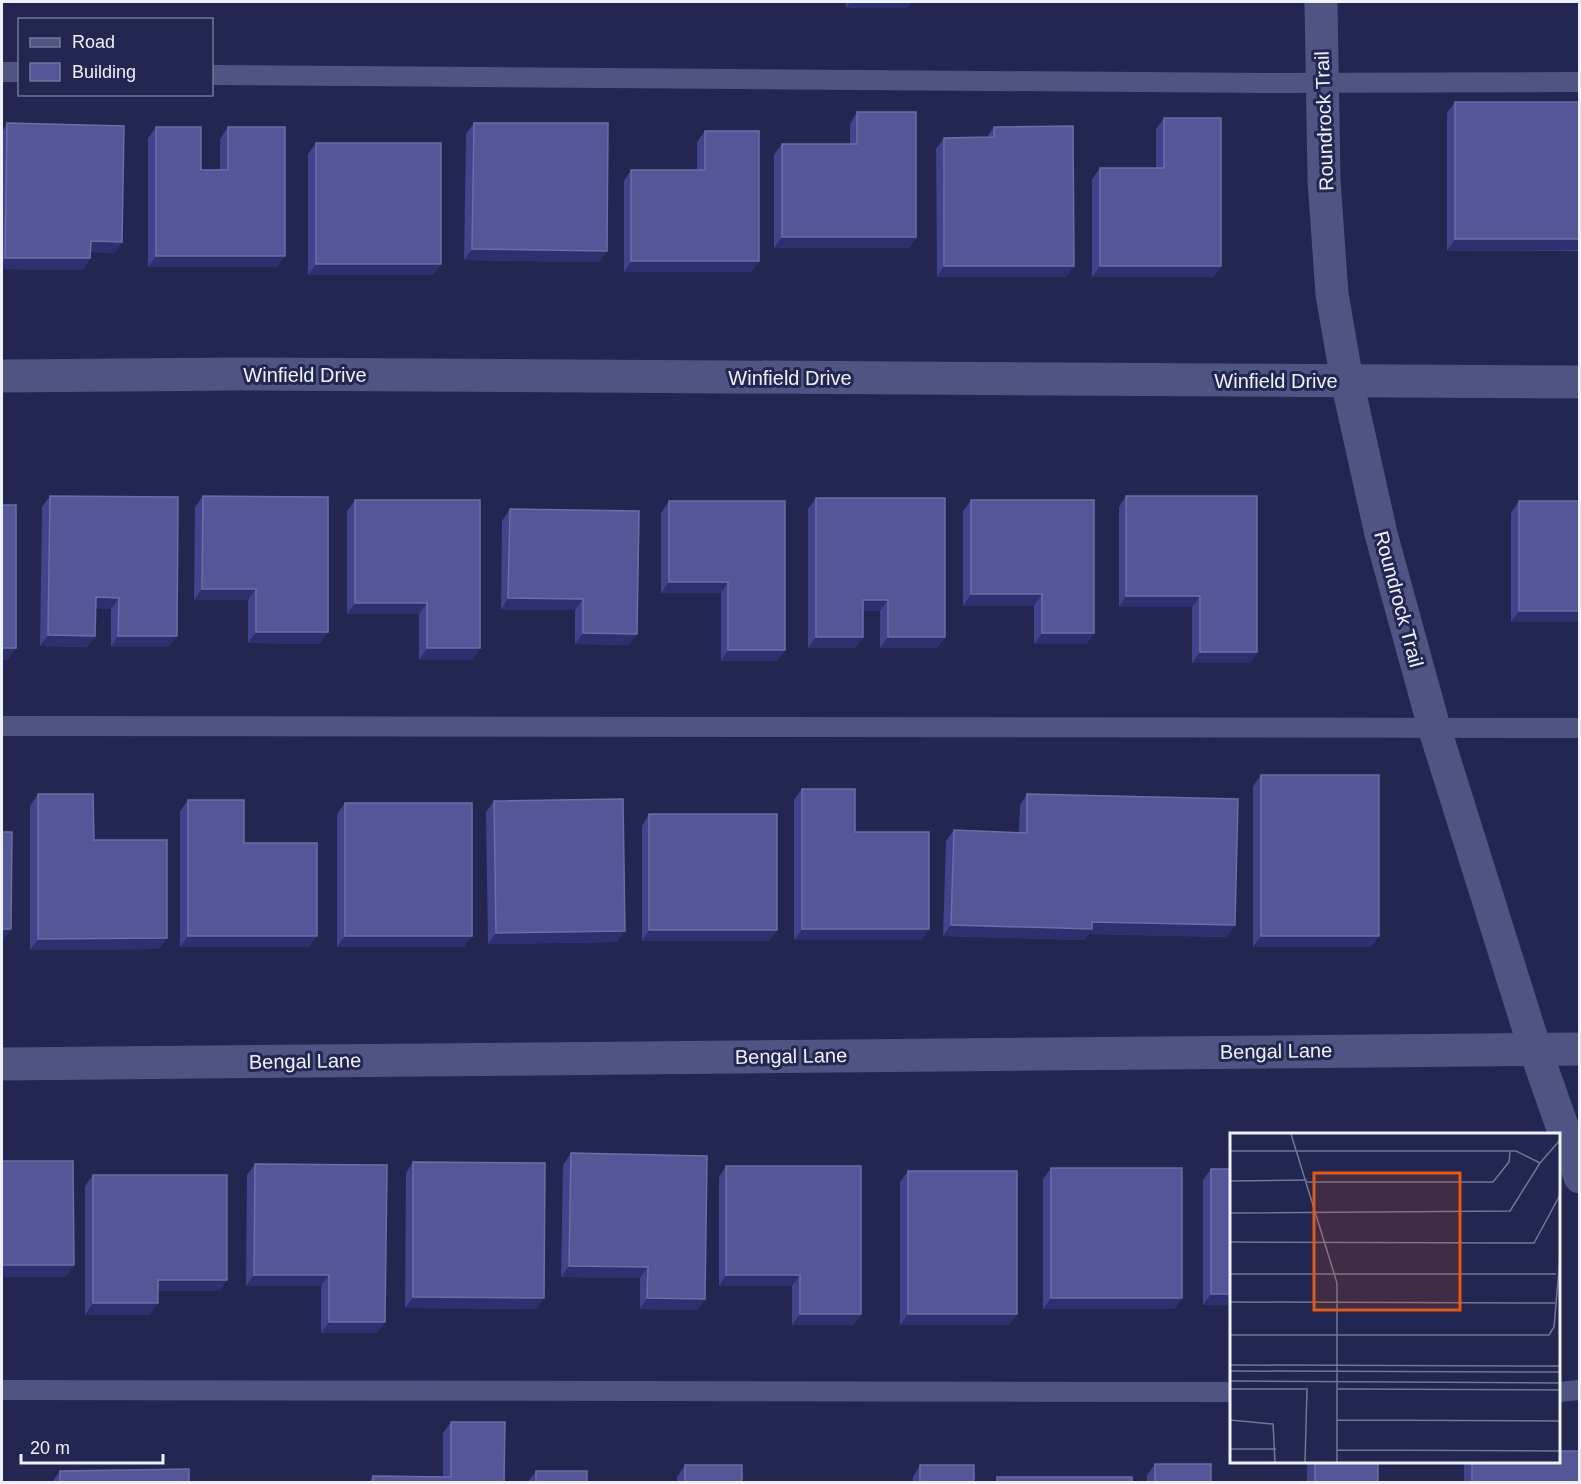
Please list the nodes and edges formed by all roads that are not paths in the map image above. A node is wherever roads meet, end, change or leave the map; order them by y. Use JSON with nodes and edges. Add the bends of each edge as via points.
{"nodes":[{"id":1,"x":1321,"y":2,"type":"edge"},
{"id":2,"x":2,"y":72,"type":"edge"},
{"id":3,"x":18,"y":72,"type":"edge"},
{"id":4,"x":213,"y":75,"type":"edge"},
{"id":5,"x":1580,"y":82,"type":"edge"},
{"id":6,"x":1323,"y":83,"type":"junction"},
{"id":7,"x":2,"y":376,"type":"edge"},
{"id":8,"x":1347,"y":381,"type":"junction"},
{"id":9,"x":1580,"y":382,"type":"edge"},
{"id":10,"x":2,"y":726,"type":"edge"},
{"id":11,"x":1434,"y":727,"type":"junction"},
{"id":12,"x":1580,"y":728,"type":"edge"},
{"id":13,"x":1534,"y":1049,"type":"junction"},
{"id":14,"x":1580,"y":1049,"type":"edge"},
{"id":15,"x":2,"y":1064,"type":"edge"},
{"id":16,"x":1580,"y":1177,"type":"edge"},
{"id":17,"x":2,"y":1390,"type":"edge"},
{"id":18,"x":1580,"y":1390,"type":"edge"},
{"id":19,"x":1230,"y":1392,"type":"edge"},
{"id":20,"x":1560,"y":1392,"type":"edge"}],
"edges":[{"from":1,"to":6,"type":"street","name":"Roundrock Trail"},
{"from":2,"to":3,"type":"lane"},
{"from":4,"to":6,"type":"lane"},
{"from":5,"to":6,"type":"lane"},
{"from":6,"to":8,"type":"street","name":"Roundrock Trail","via":[[1324,180],[1332,294]]},
{"from":7,"to":8,"type":"street","name":"Winfield Drive"},
{"from":8,"to":9,"type":"street","name":"Winfield Drive"},
{"from":8,"to":11,"type":"street","name":"Roundrock Trail","via":[[1381,534]]},
{"from":10,"to":11,"type":"lane"},
{"from":11,"to":12,"type":"lane"},
{"from":11,"to":13,"type":"street","name":"Roundrock Trail"},
{"from":13,"to":14,"type":"street","name":"Bengal Lane"},
{"from":13,"to":15,"type":"street","name":"Bengal Lane"},
{"from":13,"to":16,"type":"street","name":"Roundrock Trail"},
{"from":17,"to":19,"type":"lane"},
{"from":18,"to":20,"type":"lane"}]}
